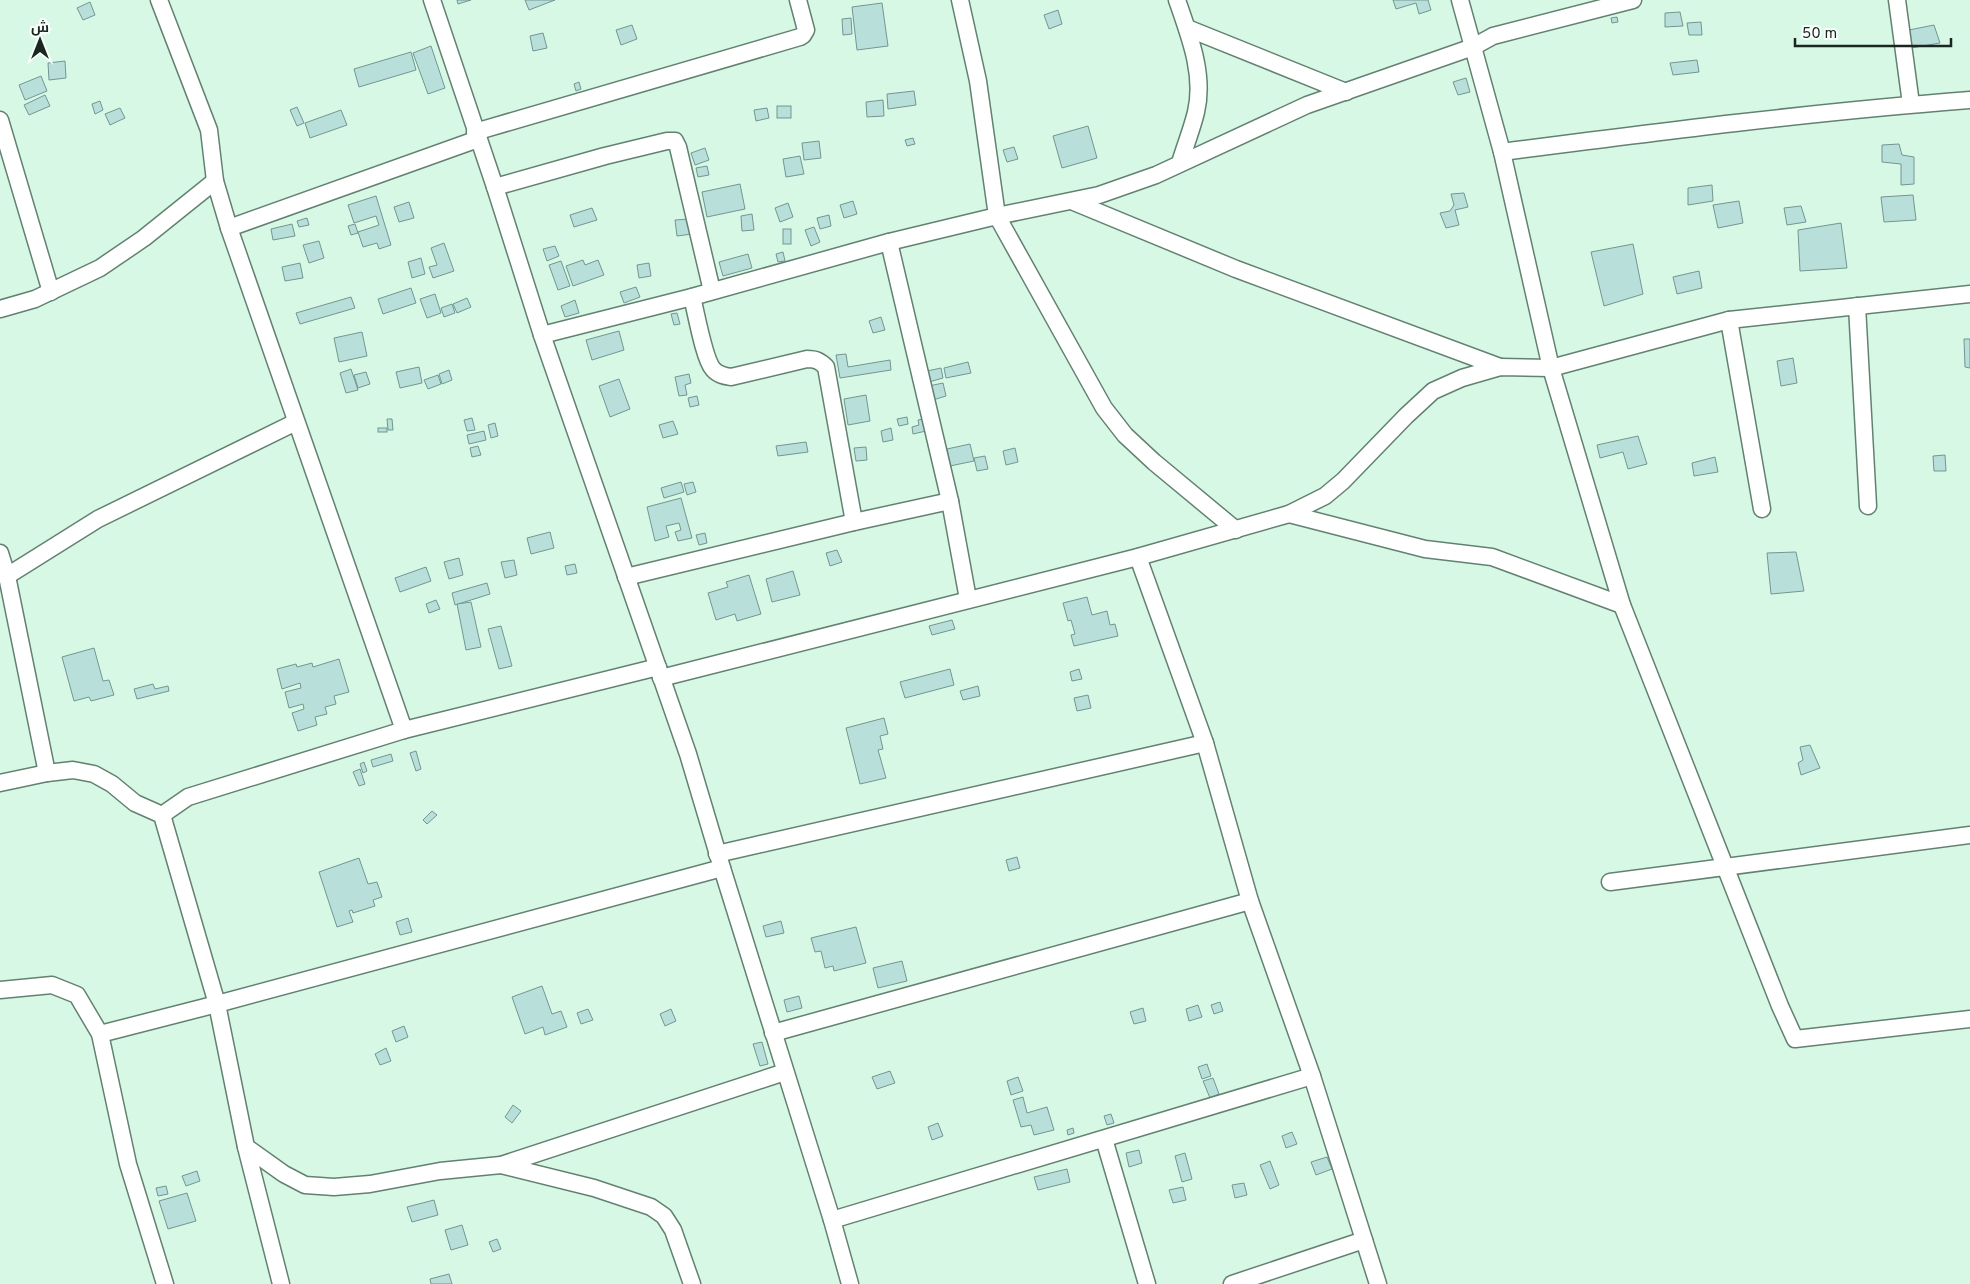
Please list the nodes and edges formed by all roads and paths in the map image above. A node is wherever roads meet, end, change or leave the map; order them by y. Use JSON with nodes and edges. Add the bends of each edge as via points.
{"nodes":[{"id":1,"x":159,"y":0,"type":"edge"},
{"id":2,"x":432,"y":0,"type":"edge"},
{"id":3,"x":798,"y":0,"type":"edge"},
{"id":4,"x":960,"y":0,"type":"edge"},
{"id":5,"x":1177,"y":0,"type":"edge"},
{"id":6,"x":1460,"y":0,"type":"edge"},
{"id":7,"x":1633,"y":0,"type":"edge"},
{"id":8,"x":1898,"y":0,"type":"edge"},
{"id":9,"x":1187,"y":28,"type":"junction"},
{"id":10,"x":1473,"y":47,"type":"junction"},
{"id":11,"x":1346,"y":92,"type":"junction"},
{"id":12,"x":1970,"y":100,"type":"edge"},
{"id":13,"x":1911,"y":104,"type":"junction"},
{"id":14,"x":0,"y":120,"type":"edge"},
{"id":15,"x":477,"y":136,"type":"junction"},
{"id":16,"x":1502,"y":152,"type":"junction"},
{"id":17,"x":1180,"y":163,"type":"junction"},
{"id":18,"x":215,"y":180,"type":"junction"},
{"id":19,"x":495,"y":187,"type":"junction"},
{"id":20,"x":1074,"y":202,"type":"junction"},
{"id":21,"x":998,"y":216,"type":"junction"},
{"id":22,"x":229,"y":228,"type":"junction"},
{"id":23,"x":889,"y":242,"type":"junction"},
{"id":24,"x":712,"y":291,"type":"junction"},
{"id":25,"x":51,"y":292,"type":"junction"},
{"id":26,"x":1970,"y":294,"type":"edge"},
{"id":27,"x":692,"y":297,"type":"junction"},
{"id":28,"x":1857,"y":306,"type":"junction"},
{"id":29,"x":0,"y":309,"type":"edge"},
{"id":30,"x":1730,"y":320,"type":"junction"},
{"id":31,"x":542,"y":336,"type":"junction"},
{"id":32,"x":1500,"y":367,"type":"junction"},
{"id":33,"x":1551,"y":368,"type":"junction"},
{"id":34,"x":296,"y":422,"type":"junction"},
{"id":35,"x":950,"y":502,"type":"junction"},
{"id":36,"x":1868,"y":506,"type":"dead end"},
{"id":37,"x":1762,"y":509,"type":"dead end"},
{"id":38,"x":1289,"y":514,"type":"junction"},
{"id":39,"x":854,"y":522,"type":"junction"},
{"id":40,"x":1236,"y":530,"type":"junction"},
{"id":41,"x":0,"y":554,"type":"edge"},
{"id":42,"x":1138,"y":557,"type":"junction"},
{"id":43,"x":7,"y":576,"type":"junction"},
{"id":44,"x":626,"y":577,"type":"junction"},
{"id":45,"x":968,"y":599,"type":"junction"},
{"id":46,"x":1622,"y":605,"type":"junction"},
{"id":47,"x":659,"y":672,"type":"junction"},
{"id":48,"x":404,"y":730,"type":"junction"},
{"id":49,"x":1205,"y":743,"type":"junction"},
{"id":50,"x":47,"y":773,"type":"junction"},
{"id":51,"x":0,"y":783,"type":"edge"},
{"id":52,"x":162,"y":815,"type":"junction"},
{"id":53,"x":1970,"y":835,"type":"edge"},
{"id":54,"x":719,"y":861,"type":"junction"},
{"id":55,"x":1725,"y":867,"type":"junction"},
{"id":56,"x":1610,"y":882,"type":"dead end"},
{"id":57,"x":1250,"y":901,"type":"junction"},
{"id":58,"x":0,"y":990,"type":"edge"},
{"id":59,"x":217,"y":1004,"type":"junction"},
{"id":60,"x":1970,"y":1019,"type":"edge"},
{"id":61,"x":773,"y":1033,"type":"junction"},
{"id":62,"x":100,"y":1034,"type":"junction"},
{"id":63,"x":785,"y":1072,"type":"junction"},
{"id":64,"x":1312,"y":1076,"type":"junction"},
{"id":65,"x":1104,"y":1138,"type":"junction"},
{"id":66,"x":246,"y":1147,"type":"junction"},
{"id":67,"x":501,"y":1165,"type":"junction"},
{"id":68,"x":832,"y":1220,"type":"junction"},
{"id":69,"x":1364,"y":1240,"type":"junction"},
{"id":70,"x":848,"y":1283,"type":"edge"},
{"id":71,"x":165,"y":1284,"type":"edge"},
{"id":72,"x":281,"y":1284,"type":"edge"},
{"id":73,"x":692,"y":1284,"type":"edge"},
{"id":74,"x":1147,"y":1284,"type":"edge"},
{"id":75,"x":1232,"y":1284,"type":"edge"},
{"id":76,"x":1378,"y":1284,"type":"edge"}],
"edges":[{"from":1,"to":18,"type":"street","via":[[209,130]]},
{"from":2,"to":15,"type":"street"},
{"from":3,"to":15,"type":"street","via":[[806,30],[800,37]]},
{"from":4,"to":21,"type":"street","via":[[978,81]]},
{"from":5,"to":9,"type":"street"},
{"from":6,"to":10,"type":"street"},
{"from":7,"to":10,"type":"street","via":[[1493,36]]},
{"from":8,"to":13,"type":"street"},
{"from":9,"to":11,"type":"street"},
{"from":9,"to":17,"type":"street","via":[[1196,61],[1198,87],[1196,110]]},
{"from":10,"to":11,"type":"street"},
{"from":10,"to":16,"type":"street"},
{"from":11,"to":17,"type":"street","via":[[1307,105]]},
{"from":12,"to":13,"type":"street"},
{"from":13,"to":16,"type":"street"},
{"from":14,"to":25,"type":"street"},
{"from":15,"to":19,"type":"street"},
{"from":15,"to":22,"type":"street"},
{"from":16,"to":33,"type":"street"},
{"from":17,"to":20,"type":"street","via":[[1134,183]]},
{"from":18,"to":22,"type":"street"},
{"from":18,"to":25,"type":"street","via":[[144,238],[100,268]]},
{"from":19,"to":24,"type":"street","via":[[605,156],[675,141]]},
{"from":19,"to":31,"type":"street"},
{"from":20,"to":21,"type":"street"},
{"from":20,"to":32,"type":"street","via":[[1236,269]]},
{"from":21,"to":23,"type":"street"},
{"from":21,"to":40,"type":"street","via":[[1104,408],[1125,435],[1154,462]]},
{"from":22,"to":34,"type":"street"},
{"from":23,"to":24,"type":"street"},
{"from":23,"to":35,"type":"street"},
{"from":24,"to":27,"type":"street"},
{"from":25,"to":29,"type":"street"},
{"from":26,"to":28,"type":"street"},
{"from":27,"to":31,"type":"street"},
{"from":27,"to":39,"type":"street","via":[[708,361],[715,372],[731,377],[814,359],[826,367]]},
{"from":28,"to":30,"type":"street"},
{"from":28,"to":36,"type":"street"},
{"from":30,"to":33,"type":"street"},
{"from":30,"to":37,"type":"street"},
{"from":31,"to":44,"type":"street"},
{"from":32,"to":33,"type":"street"},
{"from":32,"to":38,"type":"street","via":[[1433,391],[1343,481],[1325,496]]},
{"from":33,"to":46,"type":"street"},
{"from":34,"to":43,"type":"street","via":[[98,519]]},
{"from":34,"to":48,"type":"street"},
{"from":35,"to":39,"type":"street"},
{"from":35,"to":45,"type":"street"},
{"from":38,"to":40,"type":"street"},
{"from":38,"to":46,"type":"street","via":[[1425,549],[1492,557]]},
{"from":39,"to":44,"type":"street"},
{"from":40,"to":42,"type":"street"},
{"from":41,"to":43,"type":"street"},
{"from":42,"to":45,"type":"street"},
{"from":42,"to":49,"type":"street"},
{"from":43,"to":50,"type":"street"},
{"from":44,"to":47,"type":"street"},
{"from":45,"to":47,"type":"street"},
{"from":46,"to":55,"type":"street"},
{"from":47,"to":48,"type":"street"},
{"from":47,"to":54,"type":"street","via":[[688,754]]},
{"from":48,"to":52,"type":"street","via":[[188,797]]},
{"from":49,"to":54,"type":"street"},
{"from":49,"to":57,"type":"street"},
{"from":50,"to":51,"type":"street"},
{"from":50,"to":52,"type":"street","via":[[73,770],[94,774],[135,803]]},
{"from":52,"to":59,"type":"street"},
{"from":53,"to":55,"type":"street"},
{"from":54,"to":59,"type":"street"},
{"from":54,"to":61,"type":"street"},
{"from":55,"to":56,"type":"street"},
{"from":55,"to":60,"type":"street","via":[[1795,1039]]},
{"from":57,"to":61,"type":"street"},
{"from":57,"to":64,"type":"street"},
{"from":58,"to":62,"type":"street","via":[[52,985],[77,995]]},
{"from":59,"to":62,"type":"street"},
{"from":59,"to":66,"type":"street"},
{"from":61,"to":63,"type":"street"},
{"from":62,"to":71,"type":"street","via":[[128,1164]]},
{"from":63,"to":67,"type":"street"},
{"from":63,"to":68,"type":"street"},
{"from":64,"to":65,"type":"street"},
{"from":64,"to":69,"type":"street"},
{"from":65,"to":68,"type":"street"},
{"from":65,"to":74,"type":"street"},
{"from":66,"to":67,"type":"street","via":[[306,1185],[334,1187]]},
{"from":66,"to":72,"type":"street"},
{"from":67,"to":73,"type":"street","via":[[594,1188],[651,1208],[664,1216],[673,1230]]},
{"from":68,"to":70,"type":"street"},
{"from":69,"to":75,"type":"street"},
{"from":69,"to":76,"type":"street"}]}
